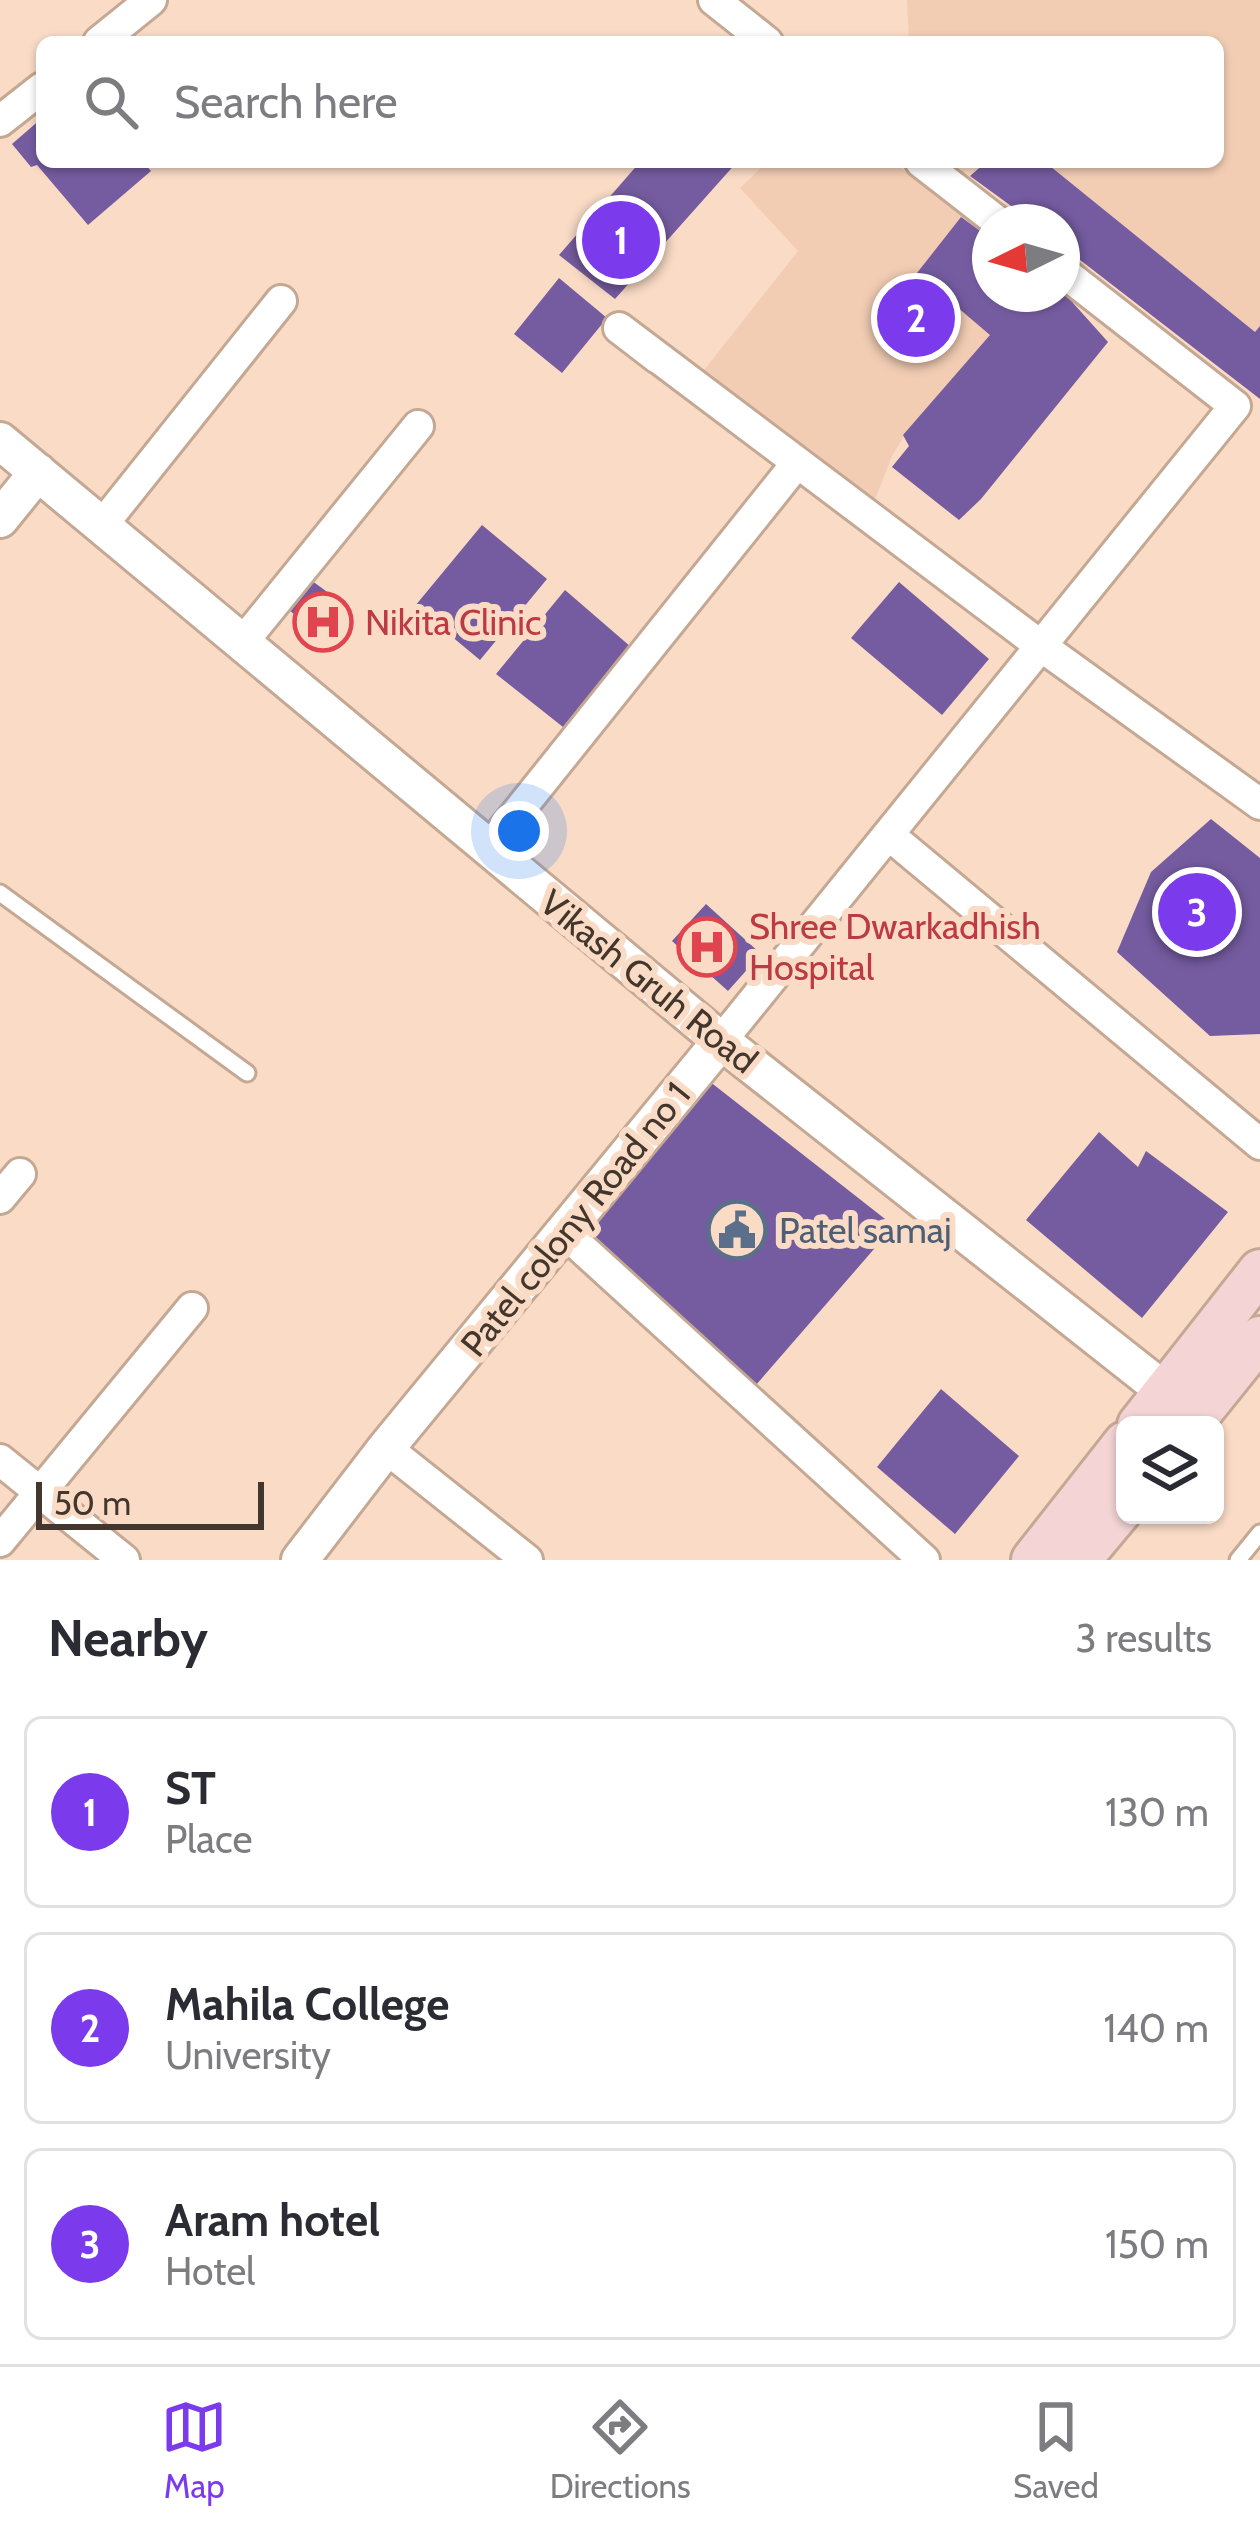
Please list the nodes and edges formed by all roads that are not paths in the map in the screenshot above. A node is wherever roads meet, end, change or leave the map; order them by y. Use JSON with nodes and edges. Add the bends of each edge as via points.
{"nodes":[{"id":1,"x":151,"y":0,"type":"edge"},
{"id":2,"x":714,"y":0,"type":"edge"},
{"id":3,"x":106,"y":36,"type":"edge"},
{"id":4,"x":759,"y":36,"type":"edge"},
{"id":5,"x":36,"y":93,"type":"edge"},
{"id":6,"x":0,"y":121,"type":"edge"},
{"id":7,"x":930,"y":168,"type":"edge"},
{"id":8,"x":975,"y":204,"type":"edge"},
{"id":9,"x":1080,"y":286,"type":"edge"},
{"id":10,"x":281,"y":301,"type":"dead end"},
{"id":11,"x":658,"y":358,"type":"dead end"},
{"id":12,"x":418,"y":426,"type":"dead end"},
{"id":13,"x":0,"y":441,"type":"edge"},
{"id":14,"x":797,"y":463,"type":"junction"},
{"id":15,"x":38,"y":472,"type":"junction"},
{"id":16,"x":0,"y":518,"type":"edge"},
{"id":17,"x":103,"y":524,"type":"junction"},
{"id":18,"x":242,"y":643,"type":"junction"},
{"id":19,"x":1041,"y":646,"type":"junction"},
{"id":20,"x":1260,"y":804,"type":"edge"},
{"id":21,"x":890,"y":835,"type":"junction"},
{"id":22,"x":488,"y":849,"type":"junction"},
{"id":23,"x":0,"y":893,"type":"edge"},
{"id":24,"x":722,"y":1041,"type":"junction"},
{"id":25,"x":248,"y":1073,"type":"dead end"},
{"id":26,"x":1260,"y":1144,"type":"edge"},
{"id":27,"x":20,"y":1174,"type":"dead end"},
{"id":28,"x":0,"y":1198,"type":"edge"},
{"id":29,"x":565,"y":1233,"type":"junction"},
{"id":30,"x":1260,"y":1271,"type":"edge"},
{"id":31,"x":192,"y":1308,"type":"dead end"},
{"id":32,"x":1260,"y":1338,"type":"edge"},
{"id":33,"x":1173,"y":1414,"type":"edge"},
{"id":34,"x":386,"y":1448,"type":"junction"},
{"id":35,"x":1116,"y":1454,"type":"edge"},
{"id":36,"x":0,"y":1460,"type":"edge"},
{"id":37,"x":39,"y":1492,"type":"junction"},
{"id":38,"x":1116,"y":1515,"type":"edge"},
{"id":39,"x":1260,"y":1533,"type":"edge"},
{"id":40,"x":0,"y":1541,"type":"edge"},
{"id":41,"x":124,"y":1560,"type":"edge"},
{"id":42,"x":300,"y":1560,"type":"edge"},
{"id":43,"x":527,"y":1560,"type":"edge"},
{"id":44,"x":924,"y":1560,"type":"edge"},
{"id":45,"x":1033,"y":1560,"type":"edge"},
{"id":46,"x":1079,"y":1560,"type":"edge"},
{"id":47,"x":1238,"y":1560,"type":"edge"}],
"edges":[{"from":1,"to":3,"type":"street"},
{"from":2,"to":4,"type":"street"},
{"from":5,"to":6,"type":"street"},
{"from":7,"to":8,"type":"street"},
{"from":9,"to":19,"type":"street","name":"Patel colony Road no 1","via":[[1235,406]]},
{"from":10,"to":17,"type":"street"},
{"from":11,"to":14,"type":"street"},
{"from":12,"to":18,"type":"street"},
{"from":13,"to":15,"type":"street","name":"Vikash Gruh Road"},
{"from":14,"to":19,"type":"street"},
{"from":14,"to":22,"type":"street"},
{"from":15,"to":16,"type":"street"},
{"from":15,"to":17,"type":"street","name":"Vikash Gruh Road"},
{"from":17,"to":18,"type":"street","name":"Vikash Gruh Road"},
{"from":18,"to":22,"type":"street","name":"Vikash Gruh Road"},
{"from":19,"to":20,"type":"street"},
{"from":19,"to":21,"type":"street","name":"Patel colony Road no 1"},
{"from":21,"to":24,"type":"street","name":"Patel colony Road no 1"},
{"from":21,"to":26,"type":"street"},
{"from":22,"to":24,"type":"street","name":"Vikash Gruh Road"},
{"from":23,"to":25,"type":"lane"},
{"from":24,"to":29,"type":"street","name":"Patel colony Road no 1"},
{"from":24,"to":33,"type":"street","name":"Vikash Gruh Road"},
{"from":27,"to":28,"type":"street"},
{"from":29,"to":34,"type":"street","name":"Patel colony Road no 1"},
{"from":29,"to":44,"type":"street"},
{"from":30,"to":33,"type":"main road"},
{"from":31,"to":37,"type":"street"},
{"from":32,"to":33,"type":"main road"},
{"from":34,"to":42,"type":"street","name":"Patel colony Road no 1"},
{"from":34,"to":43,"type":"street"},
{"from":35,"to":45,"type":"main road"},
{"from":36,"to":37,"type":"street"},
{"from":37,"to":40,"type":"street"},
{"from":37,"to":41,"type":"street"},
{"from":38,"to":46,"type":"main road"},
{"from":39,"to":47,"type":"lane"}]}
